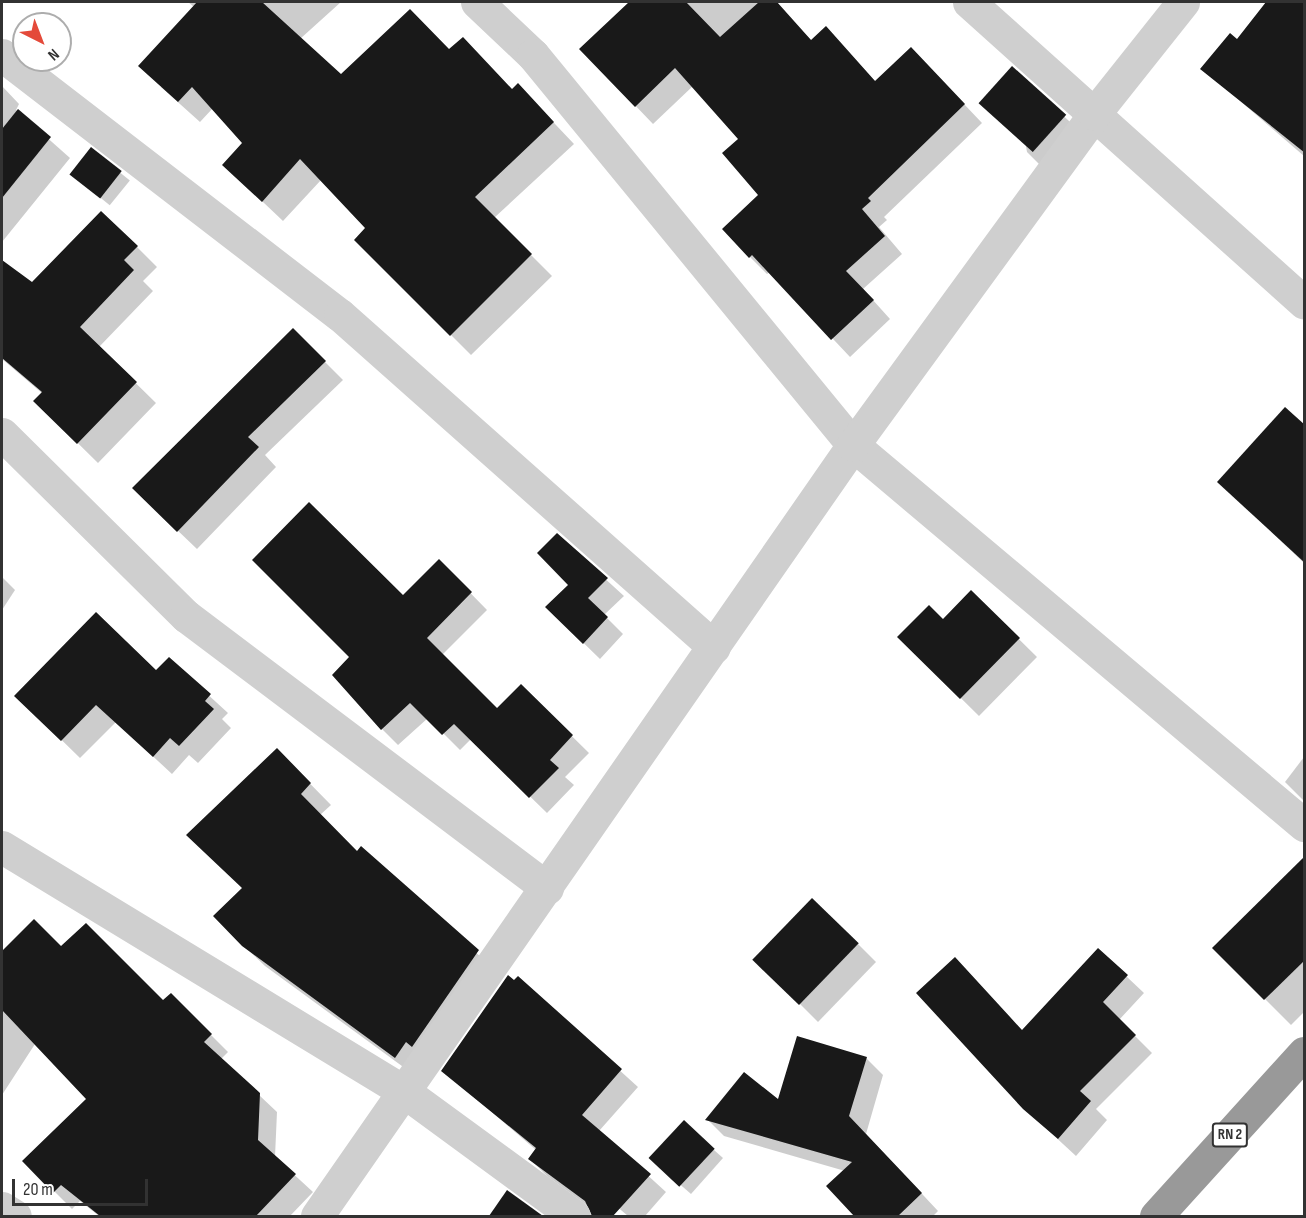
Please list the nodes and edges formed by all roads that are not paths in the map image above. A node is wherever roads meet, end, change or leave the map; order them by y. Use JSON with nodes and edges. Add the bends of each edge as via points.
{"nodes":[{"id":1,"x":477,"y":2,"type":"edge"},
{"id":2,"x":969,"y":2,"type":"edge"},
{"id":3,"x":1183,"y":2,"type":"edge"},
{"id":4,"x":2,"y":55,"type":"edge"},
{"id":5,"x":1094,"y":114,"type":"junction"},
{"id":6,"x":1305,"y":303,"type":"edge"},
{"id":7,"x":2,"y":434,"type":"edge"},
{"id":8,"x":853,"y":445,"type":"junction"},
{"id":9,"x":714,"y":647,"type":"junction"},
{"id":10,"x":1305,"y":825,"type":"edge"},
{"id":11,"x":2,"y":847,"type":"edge"},
{"id":12,"x":547,"y":888,"type":"junction"},
{"id":13,"x":1305,"y":1053,"type":"edge"},
{"id":14,"x":406,"y":1093,"type":"junction"},
{"id":15,"x":2,"y":1208,"type":"edge"},
{"id":16,"x":15,"y":1216,"type":"edge"},
{"id":17,"x":317,"y":1216,"type":"edge"},
{"id":18,"x":574,"y":1216,"type":"edge"},
{"id":19,"x":1156,"y":1216,"type":"edge"}],
"edges":[{"from":1,"to":8,"type":"street","via":[[533,55]]},
{"from":2,"to":5,"type":"street"},
{"from":3,"to":5,"type":"street"},
{"from":4,"to":9,"type":"street","via":[[340,315]]},
{"from":5,"to":6,"type":"street"},
{"from":5,"to":8,"type":"street"},
{"from":7,"to":12,"type":"street","via":[[186,616]]},
{"from":8,"to":9,"type":"street"},
{"from":8,"to":10,"type":"street"},
{"from":9,"to":12,"type":"street"},
{"from":11,"to":14,"type":"street"},
{"from":12,"to":14,"type":"street"},
{"from":13,"to":19,"type":"highway","number":"RN 2"},
{"from":14,"to":17,"type":"street"},
{"from":14,"to":18,"type":"street"},
{"from":15,"to":16,"type":"street"}]}
